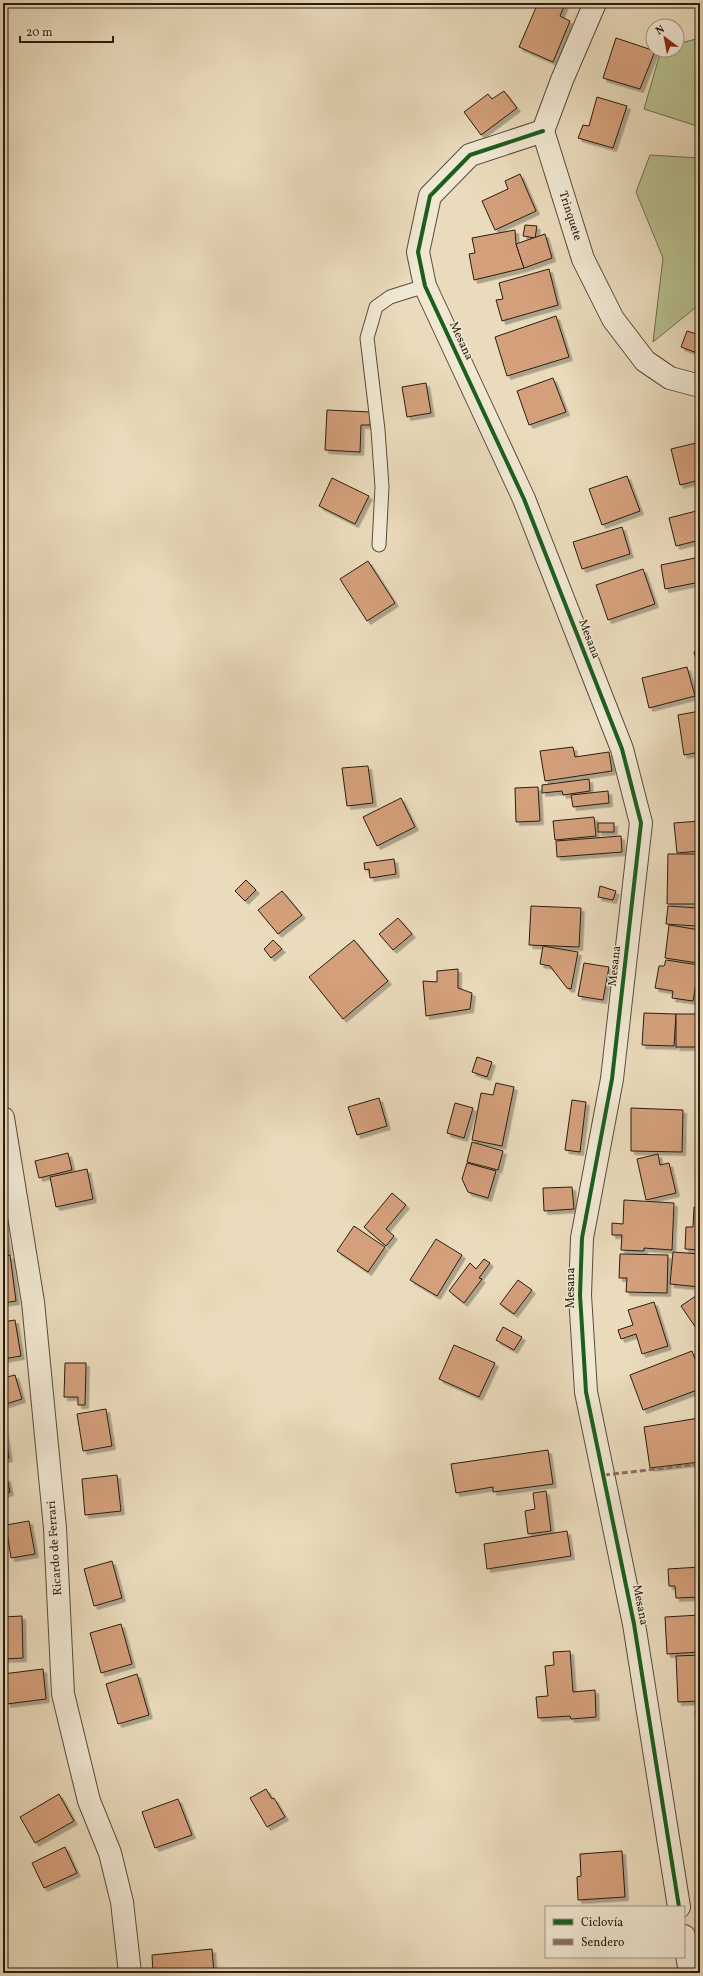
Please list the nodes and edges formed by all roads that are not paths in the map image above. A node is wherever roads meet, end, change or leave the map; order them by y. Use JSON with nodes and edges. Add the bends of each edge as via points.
{"nodes":[{"id":1,"x":595,"y":3,"type":"edge"},
{"id":2,"x":543,"y":131,"type":"junction"},
{"id":3,"x":425,"y":286,"type":"junction"},
{"id":4,"x":700,"y":386,"type":"edge"},
{"id":5,"x":380,"y":545,"type":"dead end"},
{"id":6,"x":3,"y":1118,"type":"edge"},
{"id":7,"x":679,"y":1906,"type":"edge"},
{"id":8,"x":685,"y":1942,"type":"edge"},
{"id":9,"x":130,"y":1973,"type":"edge"},
{"id":10,"x":690,"y":1973,"type":"edge"}],
"edges":[{"from":1,"to":2,"type":"street"},
{"from":2,"to":3,"type":"street","name":"Mesana","via":[[470,155],[430,196],[418,252]]},
{"from":2,"to":4,"type":"street","name":"Trinquete","via":[[583,259],[613,319],[645,362],[670,378]]},
{"from":3,"to":5,"type":"lane","via":[[390,297],[376,307],[367,338],[382,487]]},
{"from":3,"to":7,"type":"street","name":"Mesana","via":[[524,499],[622,749],[641,823],[612,1079],[582,1238],[580,1295],[586,1392],[634,1624]]},
{"from":6,"to":9,"type":"street","name":"Ricardo de Ferrari","via":[[33,1302],[55,1528],[62,1694],[89,1801],[110,1853],[122,1902]]},
{"from":8,"to":10,"type":"street"}]}
